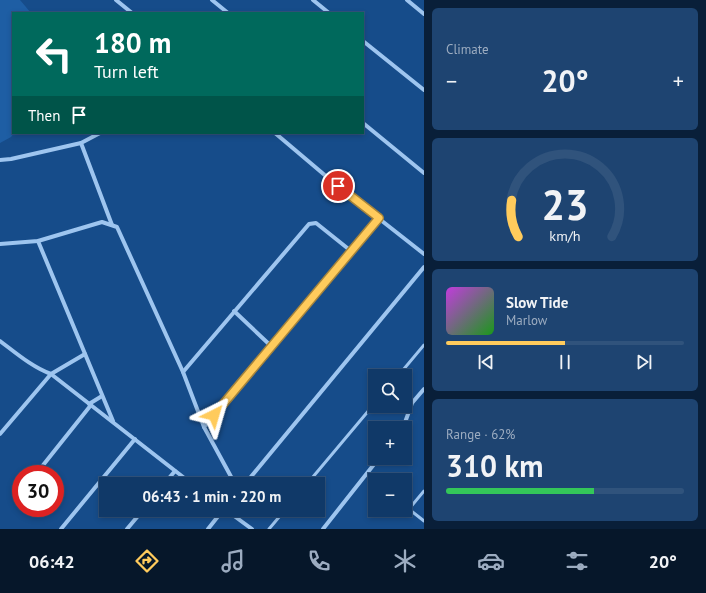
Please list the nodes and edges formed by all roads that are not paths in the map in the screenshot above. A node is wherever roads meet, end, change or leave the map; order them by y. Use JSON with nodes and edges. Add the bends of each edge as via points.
{"nodes":[{"id":1,"x":212,"y":0,"type":"edge"},
{"id":2,"x":313,"y":0,"type":"edge"},
{"id":3,"x":407,"y":0,"type":"edge"},
{"id":4,"x":119,"y":1,"type":"edge"},
{"id":5,"x":131,"y":12,"type":"edge"},
{"id":6,"x":227,"y":12,"type":"edge"},
{"id":7,"x":328,"y":12,"type":"edge"},
{"id":8,"x":424,"y":14,"type":"edge"},
{"id":9,"x":364,"y":42,"type":"edge"},
{"id":10,"x":424,"y":90,"type":"edge"},
{"id":11,"x":364,"y":124,"type":"edge"},
{"id":12,"x":98,"y":134,"type":"edge"},
{"id":13,"x":276,"y":134,"type":"edge"},
{"id":14,"x":81,"y":143,"type":"junction"},
{"id":15,"x":0,"y":160,"type":"edge"},
{"id":16,"x":424,"y":173,"type":"edge"},
{"id":17,"x":379,"y":218,"type":"junction"},
{"id":18,"x":112,"y":225,"type":"junction"},
{"id":19,"x":38,"y":241,"type":"junction"},
{"id":20,"x":0,"y":244,"type":"edge"},
{"id":21,"x":351,"y":250,"type":"junction"},
{"id":22,"x":424,"y":254,"type":"edge"},
{"id":23,"x":424,"y":267,"type":"edge"},
{"id":24,"x":234,"y":311,"type":"junction"},
{"id":25,"x":0,"y":341,"type":"edge"},
{"id":26,"x":424,"y":345,"type":"edge"},
{"id":27,"x":271,"y":346,"type":"junction"},
{"id":28,"x":85,"y":354,"type":"junction"},
{"id":29,"x":404,"y":369,"type":"edge"},
{"id":30,"x":183,"y":372,"type":"junction"},
{"id":31,"x":51,"y":374,"type":"junction"},
{"id":32,"x":424,"y":389,"type":"edge"},
{"id":33,"x":102,"y":396,"type":"junction"},
{"id":34,"x":90,"y":404,"type":"junction"},
{"id":35,"x":368,"y":411,"type":"edge"},
{"id":36,"x":406,"y":421,"type":"edge"},
{"id":37,"x":113,"y":422,"type":"junction"},
{"id":38,"x":204,"y":427,"type":"junction"},
{"id":39,"x":0,"y":434,"type":"edge"},
{"id":40,"x":135,"y":439,"type":"junction"},
{"id":41,"x":43,"y":465,"type":"edge"},
{"id":42,"x":373,"y":465,"type":"edge"},
{"id":43,"x":175,"y":471,"type":"junction"},
{"id":44,"x":170,"y":477,"type":"edge"},
{"id":45,"x":183,"y":477,"type":"edge"},
{"id":46,"x":231,"y":477,"type":"edge"},
{"id":47,"x":251,"y":477,"type":"edge"},
{"id":48,"x":313,"y":477,"type":"edge"},
{"id":49,"x":424,"y":491,"type":"edge"},
{"id":50,"x":412,"y":505,"type":"edge"},
{"id":51,"x":412,"y":512,"type":"edge"},
{"id":52,"x":137,"y":517,"type":"edge"},
{"id":53,"x":219,"y":517,"type":"edge"},
{"id":54,"x":235,"y":517,"type":"edge"},
{"id":55,"x":279,"y":517,"type":"edge"},
{"id":56,"x":424,"y":522,"type":"edge"},
{"id":57,"x":61,"y":529,"type":"edge"},
{"id":58,"x":127,"y":529,"type":"edge"},
{"id":59,"x":208,"y":529,"type":"edge"},
{"id":60,"x":252,"y":529,"type":"edge"},
{"id":61,"x":269,"y":529,"type":"edge"},
{"id":62,"x":323,"y":529,"type":"edge"}],
"edges":[{"from":1,"to":6,"type":"street"},
{"from":2,"to":7,"type":"street"},
{"from":3,"to":8,"type":"street"},
{"from":4,"to":5,"type":"street"},
{"from":9,"to":10,"type":"street"},
{"from":11,"to":16,"type":"street"},
{"from":12,"to":14,"type":"street"},
{"from":13,"to":17,"type":"street"},
{"from":14,"to":15,"type":"street"},
{"from":14,"to":18,"type":"street"},
{"from":17,"to":21,"type":"street"},
{"from":17,"to":22,"type":"street"},
{"from":18,"to":19,"type":"street","via":[[102,222]]},
{"from":18,"to":30,"type":"street","via":[[117,227]]},
{"from":19,"to":20,"type":"street"},
{"from":19,"to":28,"type":"street"},
{"from":21,"to":24,"type":"street","via":[[316,224],[309,224]]},
{"from":21,"to":27,"type":"street"},
{"from":23,"to":47,"type":"street"},
{"from":24,"to":27,"type":"street"},
{"from":24,"to":30,"type":"street"},
{"from":25,"to":31,"type":"street","via":[[23,359]]},
{"from":26,"to":29,"type":"lane"},
{"from":27,"to":38,"type":"street"},
{"from":28,"to":31,"type":"street"},
{"from":28,"to":33,"type":"street"},
{"from":30,"to":38,"type":"street"},
{"from":31,"to":34,"type":"street"},
{"from":31,"to":39,"type":"street"},
{"from":32,"to":36,"type":"street","via":[[412,403]]},
{"from":33,"to":34,"type":"street"},
{"from":33,"to":37,"type":"street"},
{"from":34,"to":37,"type":"street"},
{"from":34,"to":41,"type":"street"},
{"from":35,"to":48,"type":"lane"},
{"from":37,"to":40,"type":"street"},
{"from":38,"to":46,"type":"street"},
{"from":40,"to":43,"type":"street"},
{"from":40,"to":57,"type":"street"},
{"from":42,"to":62,"type":"street"},
{"from":43,"to":44,"type":"street"},
{"from":43,"to":45,"type":"street"},
{"from":49,"to":50,"type":"lane"},
{"from":51,"to":56,"type":"lane"},
{"from":52,"to":58,"type":"street"},
{"from":53,"to":59,"type":"street"},
{"from":54,"to":60,"type":"street"},
{"from":55,"to":61,"type":"lane"}]}
